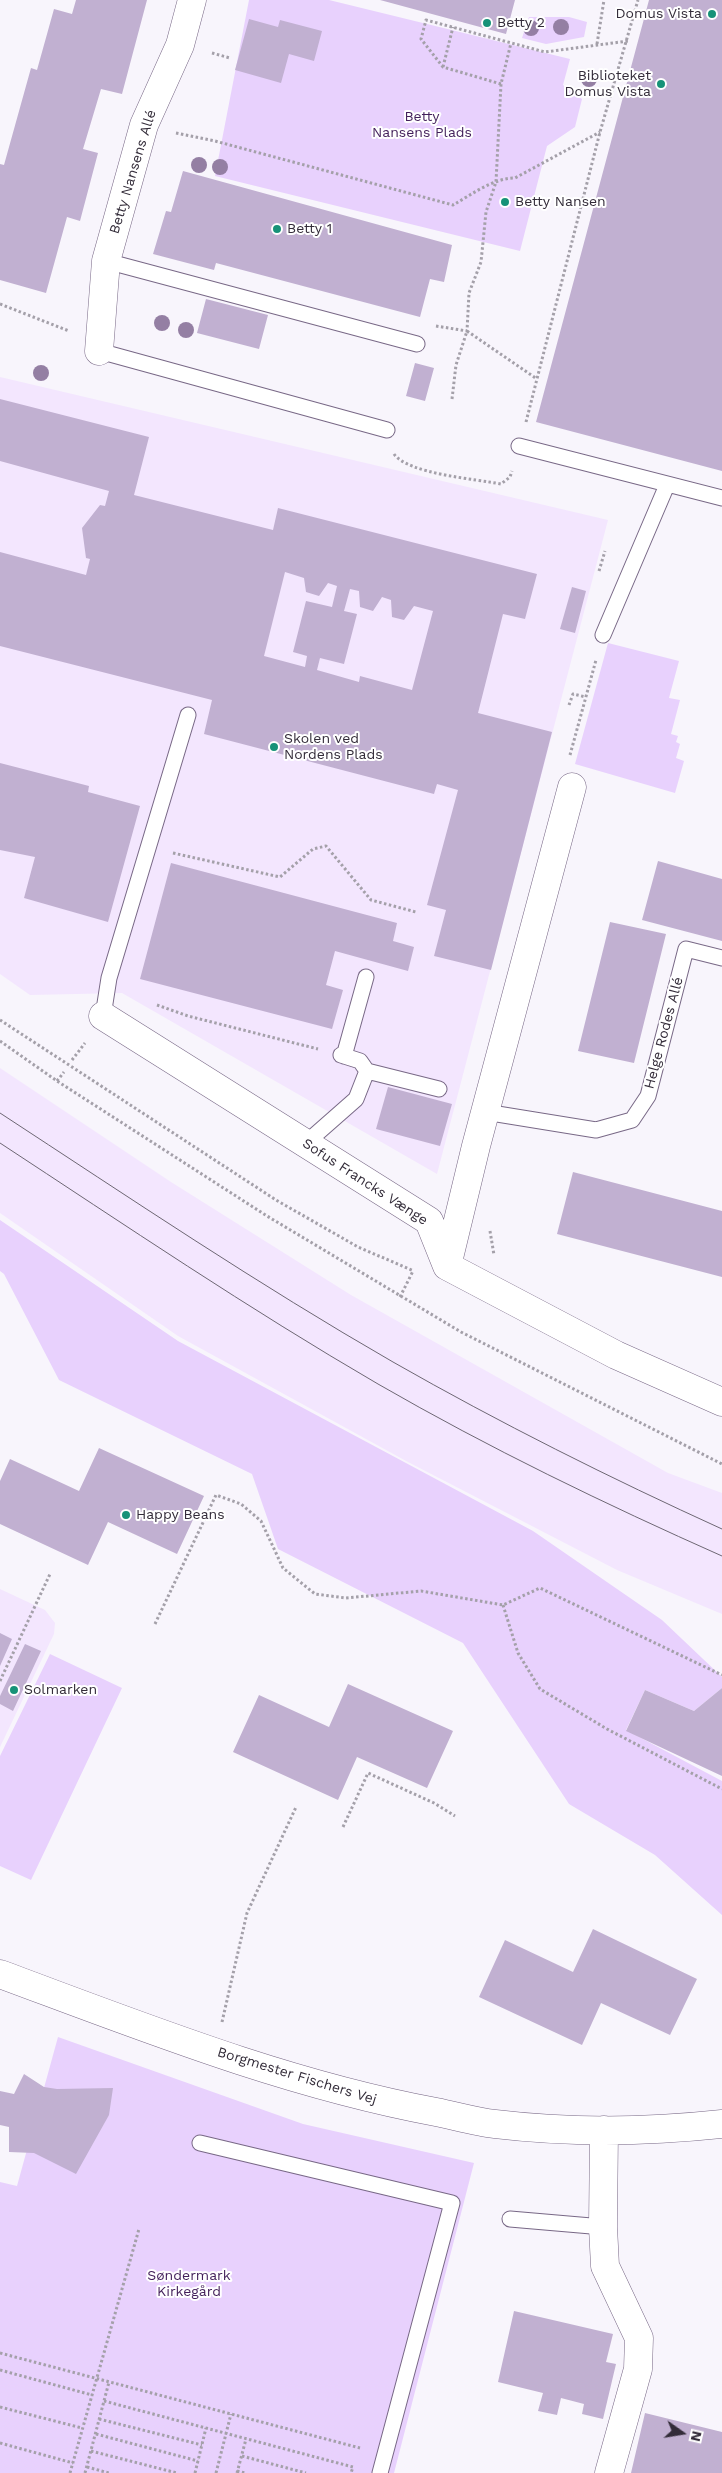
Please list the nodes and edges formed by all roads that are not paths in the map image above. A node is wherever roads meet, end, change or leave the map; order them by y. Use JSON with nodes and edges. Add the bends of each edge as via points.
{"nodes":[{"id":1,"x":192,"y":0,"type":"edge"},
{"id":2,"x":106,"y":262,"type":"junction"},
{"id":3,"x":417,"y":344,"type":"road end"},
{"id":4,"x":99,"y":351,"type":"joint"},
{"id":5,"x":387,"y":430,"type":"road end"},
{"id":6,"x":520,"y":446,"type":"road end"},
{"id":7,"x":667,"y":485,"type":"junction"},
{"id":8,"x":722,"y":498,"type":"edge"},
{"id":9,"x":603,"y":636,"type":"road end"},
{"id":10,"x":188,"y":715,"type":"dead end"},
{"id":11,"x":572,"y":787,"type":"road end"},
{"id":12,"x":722,"y":958,"type":"edge"},
{"id":13,"x":366,"y":977,"type":"dead end"},
{"id":14,"x":103,"y":1016,"type":"joint"},
{"id":15,"x":367,"y":1071,"type":"junction"},
{"id":16,"x":439,"y":1089,"type":"dead end"},
{"id":17,"x":485,"y":1112,"type":"junction"},
{"id":18,"x":306,"y":1143,"type":"junction"},
{"id":19,"x":447,"y":1266,"type":"junction"},
{"id":20,"x":722,"y":1402,"type":"edge"},
{"id":21,"x":0,"y":1974,"type":"edge"},
{"id":22,"x":722,"y":2124,"type":"edge"},
{"id":23,"x":604,"y":2130,"type":"junction"},
{"id":24,"x":200,"y":2143,"type":"dead end"},
{"id":25,"x":510,"y":2219,"type":"dead end"},
{"id":26,"x":603,"y":2227,"type":"junction"},
{"id":27,"x":380,"y":2473,"type":"edge"},
{"id":28,"x":609,"y":2473,"type":"edge"}],
"edges":[{"from":1,"to":2,"type":"street","name":"Betty Nansens Allé","via":[[180,45],[144,125]]},
{"from":2,"to":3,"type":"lane"},
{"from":2,"to":4,"type":"street","name":"Betty Nansens Allé"},
{"from":4,"to":5,"type":"lane"},
{"from":6,"to":7,"type":"lane"},
{"from":7,"to":8,"type":"lane"},
{"from":7,"to":9,"type":"lane"},
{"from":10,"to":14,"type":"lane","via":[[109,978]]},
{"from":11,"to":17,"type":"street"},
{"from":12,"to":17,"type":"lane","name":"Helge Rodes Allé","via":[[686,949],[648,1096],[632,1120],[596,1130]]},
{"from":13,"to":15,"type":"lane","via":[[342,1055],[360,1061]]},
{"from":14,"to":18,"type":"street","name":"Sofus Francks Vænge"},
{"from":15,"to":16,"type":"lane"},
{"from":15,"to":18,"type":"lane","via":[[356,1099]]},
{"from":17,"to":19,"type":"street"},
{"from":18,"to":19,"type":"street","name":"Sofus Francks Vænge","via":[[429,1221]]},
{"from":19,"to":20,"type":"street","via":[[616,1355]]},
{"from":21,"to":23,"type":"street","name":"Borgmester Fischers Vej","via":[[324,2087],[494,2124]]},
{"from":22,"to":23,"type":"street","name":"Borgmester Fischers Vej","via":[[673,2129]]},
{"from":23,"to":26,"type":"street"},
{"from":24,"to":27,"type":"lane","via":[[452,2203]]},
{"from":25,"to":26,"type":"lane"},
{"from":26,"to":28,"type":"street","via":[[604,2266],[639,2338],[638,2369]]}]}
